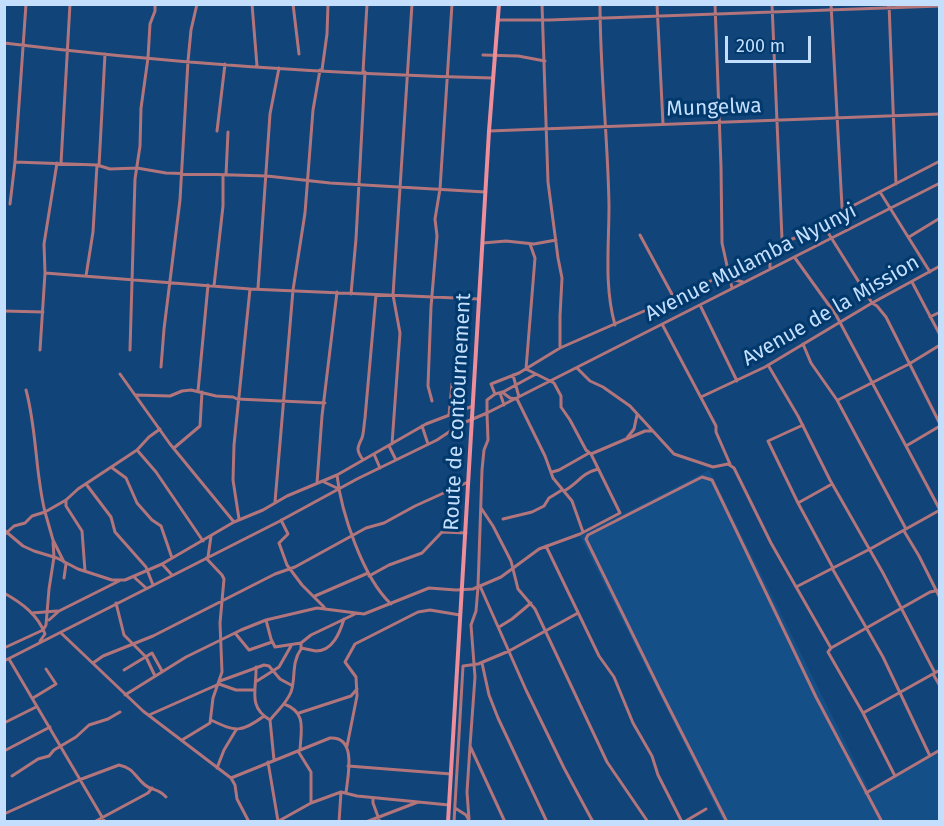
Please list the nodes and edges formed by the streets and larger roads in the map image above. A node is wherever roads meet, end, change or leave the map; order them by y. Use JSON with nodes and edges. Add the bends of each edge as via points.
{"nodes":[{"id":1,"x":26,"y":4,"type":"edge"},
{"id":2,"x":70,"y":4,"type":"edge"},
{"id":3,"x":155,"y":4,"type":"edge"},
{"id":4,"x":197,"y":4,"type":"edge"},
{"id":5,"x":252,"y":4,"type":"edge"},
{"id":6,"x":293,"y":4,"type":"edge"},
{"id":7,"x":328,"y":4,"type":"edge"},
{"id":8,"x":367,"y":4,"type":"edge"},
{"id":9,"x":412,"y":4,"type":"edge"},
{"id":10,"x":452,"y":4,"type":"edge"},
{"id":11,"x":499,"y":4,"type":"edge"},
{"id":12,"x":542,"y":4,"type":"edge"},
{"id":13,"x":600,"y":4,"type":"edge"},
{"id":14,"x":657,"y":4,"type":"edge"},
{"id":15,"x":715,"y":4,"type":"edge"},
{"id":16,"x":772,"y":4,"type":"edge"},
{"id":17,"x":831,"y":4,"type":"edge"},
{"id":18,"x":889,"y":6,"type":"edge"},
{"id":19,"x":939,"y":6,"type":"edge"},
{"id":20,"x":832,"y":10,"type":"junction"},
{"id":21,"x":773,"y":11,"type":"junction"},
{"id":22,"x":716,"y":13,"type":"junction"},
{"id":23,"x":658,"y":15,"type":"junction"},
{"id":24,"x":600,"y":18,"type":"junction"},
{"id":25,"x":498,"y":20,"type":"junction"},
{"id":26,"x":543,"y":20,"type":"junction"},
{"id":27,"x":4,"y":43,"type":"edge"},
{"id":28,"x":24,"y":46,"type":"junction"},
{"id":29,"x":68,"y":50,"type":"junction"},
{"id":30,"x":105,"y":54,"type":"junction"},
{"id":31,"x":299,"y":54,"type":"dead end"},
{"id":32,"x":483,"y":56,"type":"dead end"},
{"id":33,"x":495,"y":56,"type":"junction"},
{"id":34,"x":148,"y":58,"type":"junction"},
{"id":35,"x":188,"y":61,"type":"junction"},
{"id":36,"x":544,"y":61,"type":"junction"},
{"id":37,"x":225,"y":64,"type":"junction"},
{"id":38,"x":256,"y":66,"type":"junction"},
{"id":39,"x":279,"y":68,"type":"junction"},
{"id":40,"x":321,"y":70,"type":"junction"},
{"id":41,"x":364,"y":72,"type":"junction"},
{"id":42,"x":408,"y":74,"type":"junction"},
{"id":43,"x":448,"y":77,"type":"junction"},
{"id":44,"x":493,"y":78,"type":"junction"},
{"id":45,"x":939,"y":114,"type":"edge"},
{"id":46,"x":893,"y":115,"type":"junction"},
{"id":47,"x":837,"y":118,"type":"junction"},
{"id":48,"x":778,"y":120,"type":"junction"},
{"id":49,"x":720,"y":122,"type":"junction"},
{"id":50,"x":663,"y":124,"type":"junction"},
{"id":51,"x":605,"y":126,"type":"junction"},
{"id":52,"x":546,"y":130,"type":"junction"},
{"id":53,"x":218,"y":131,"type":"dead end"},
{"id":54,"x":489,"y":131,"type":"junction"},
{"id":55,"x":228,"y":132,"type":"dead end"},
{"id":56,"x":939,"y":161,"type":"edge"},
{"id":57,"x":15,"y":162,"type":"junction"},
{"id":58,"x":59,"y":163,"type":"junction"},
{"id":59,"x":932,"y":165,"type":"junction"},
{"id":60,"x":98,"y":166,"type":"junction"},
{"id":61,"x":939,"y":166,"type":"edge"},
{"id":62,"x":137,"y":168,"type":"junction"},
{"id":63,"x":181,"y":172,"type":"junction"},
{"id":64,"x":224,"y":175,"type":"junction"},
{"id":65,"x":267,"y":176,"type":"junction"},
{"id":66,"x":307,"y":181,"type":"junction"},
{"id":67,"x":939,"y":183,"type":"edge"},
{"id":68,"x":359,"y":184,"type":"junction"},
{"id":69,"x":896,"y":184,"type":"junction"},
{"id":70,"x":400,"y":187,"type":"junction"},
{"id":71,"x":440,"y":189,"type":"junction"},
{"id":72,"x":485,"y":192,"type":"junction"},
{"id":73,"x":880,"y":192,"type":"junction"},
{"id":74,"x":10,"y":204,"type":"dead end"},
{"id":75,"x":891,"y":209,"type":"junction"},
{"id":76,"x":843,"y":211,"type":"junction"},
{"id":77,"x":939,"y":218,"type":"edge"},
{"id":78,"x":822,"y":223,"type":"junction"},
{"id":79,"x":640,"y":234,"type":"dead end"},
{"id":80,"x":909,"y":237,"type":"junction"},
{"id":81,"x":556,"y":240,"type":"junction"},
{"id":82,"x":831,"y":240,"type":"junction"},
{"id":83,"x":483,"y":243,"type":"junction"},
{"id":84,"x":782,"y":243,"type":"junction"},
{"id":85,"x":530,"y":244,"type":"junction"},
{"id":86,"x":761,"y":254,"type":"junction"},
{"id":87,"x":771,"y":256,"type":"junction"},
{"id":88,"x":795,"y":258,"type":"junction"},
{"id":89,"x":939,"y":266,"type":"edge"},
{"id":90,"x":770,"y":269,"type":"junction"},
{"id":91,"x":728,"y":272,"type":"junction"},
{"id":92,"x":930,"y":272,"type":"junction"},
{"id":93,"x":45,"y":273,"type":"junction"},
{"id":94,"x":86,"y":276,"type":"junction"},
{"id":95,"x":731,"y":279,"type":"junction"},
{"id":96,"x":131,"y":280,"type":"junction"},
{"id":97,"x":169,"y":282,"type":"junction"},
{"id":98,"x":743,"y":282,"type":"junction"},
{"id":99,"x":912,"y":282,"type":"junction"},
{"id":100,"x":208,"y":285,"type":"junction"},
{"id":101,"x":214,"y":286,"type":"junction"},
{"id":102,"x":258,"y":288,"type":"junction"},
{"id":103,"x":732,"y":288,"type":"junction"},
{"id":104,"x":250,"y":289,"type":"junction"},
{"id":105,"x":293,"y":290,"type":"junction"},
{"id":106,"x":337,"y":292,"type":"junction"},
{"id":107,"x":351,"y":294,"type":"junction"},
{"id":108,"x":376,"y":294,"type":"junction"},
{"id":109,"x":393,"y":295,"type":"junction"},
{"id":110,"x":432,"y":297,"type":"junction"},
{"id":111,"x":674,"y":298,"type":"junction"},
{"id":112,"x":479,"y":299,"type":"junction"},
{"id":113,"x":872,"y":303,"type":"junction"},
{"id":114,"x":700,"y":304,"type":"junction"},
{"id":115,"x":4,"y":311,"type":"edge"},
{"id":116,"x":43,"y":312,"type":"junction"},
{"id":117,"x":939,"y":312,"type":"edge"},
{"id":118,"x":930,"y":317,"type":"junction"},
{"id":119,"x":840,"y":322,"type":"junction"},
{"id":120,"x":662,"y":324,"type":"junction"},
{"id":121,"x":615,"y":325,"type":"junction"},
{"id":122,"x":939,"y":335,"type":"edge"},
{"id":123,"x":803,"y":344,"type":"junction"},
{"id":124,"x":939,"y":345,"type":"edge"},
{"id":125,"x":560,"y":348,"type":"junction"},
{"id":126,"x":40,"y":350,"type":"dead end"},
{"id":127,"x":130,"y":350,"type":"dead end"},
{"id":128,"x":909,"y":363,"type":"junction"},
{"id":129,"x":768,"y":365,"type":"junction"},
{"id":130,"x":161,"y":368,"type":"dead end"},
{"id":131,"x":577,"y":368,"type":"junction"},
{"id":132,"x":526,"y":369,"type":"junction"},
{"id":133,"x":120,"y":374,"type":"dead end"},
{"id":134,"x":537,"y":374,"type":"junction"},
{"id":135,"x":513,"y":375,"type":"junction"},
{"id":136,"x":550,"y":381,"type":"junction"},
{"id":137,"x":737,"y":381,"type":"junction"},
{"id":138,"x":871,"y":383,"type":"junction"},
{"id":139,"x":452,"y":384,"type":"dead end"},
{"id":140,"x":516,"y":385,"type":"junction"},
{"id":141,"x":26,"y":390,"type":"dead end"},
{"id":142,"x":200,"y":391,"type":"junction"},
{"id":143,"x":501,"y":393,"type":"junction"},
{"id":144,"x":495,"y":394,"type":"junction"},
{"id":145,"x":135,"y":395,"type":"junction"},
{"id":146,"x":519,"y":397,"type":"junction"},
{"id":147,"x":701,"y":397,"type":"junction"},
{"id":148,"x":237,"y":399,"type":"junction"},
{"id":149,"x":515,"y":399,"type":"junction"},
{"id":150,"x":837,"y":400,"type":"junction"},
{"id":151,"x":283,"y":402,"type":"junction"},
{"id":152,"x":432,"y":402,"type":"dead end"},
{"id":153,"x":325,"y":403,"type":"junction"},
{"id":154,"x":504,"y":405,"type":"junction"},
{"id":155,"x":473,"y":406,"type":"junction"},
{"id":156,"x":487,"y":413,"type":"junction"},
{"id":157,"x":449,"y":415,"type":"junction"},
{"id":158,"x":637,"y":415,"type":"junction"},
{"id":159,"x":472,"y":421,"type":"junction"},
{"id":160,"x":803,"y":425,"type":"junction"},
{"id":161,"x":939,"y":425,"type":"edge"},
{"id":162,"x":422,"y":426,"type":"junction"},
{"id":163,"x":160,"y":429,"type":"junction"},
{"id":164,"x":654,"y":431,"type":"junction"},
{"id":165,"x":625,"y":439,"type":"junction"},
{"id":166,"x":428,"y":444,"type":"junction"},
{"id":167,"x":390,"y":445,"type":"junction"},
{"id":168,"x":906,"y":446,"type":"junction"},
{"id":169,"x":174,"y":448,"type":"junction"},
{"id":170,"x":137,"y":450,"type":"junction"},
{"id":171,"x":590,"y":453,"type":"junction"},
{"id":172,"x":374,"y":454,"type":"junction"},
{"id":173,"x":363,"y":460,"type":"junction"},
{"id":174,"x":396,"y":460,"type":"junction"},
{"id":175,"x":730,"y":464,"type":"junction"},
{"id":176,"x":111,"y":467,"type":"junction"},
{"id":177,"x":380,"y":468,"type":"junction"},
{"id":178,"x":598,"y":469,"type":"junction"},
{"id":179,"x":552,"y":472,"type":"junction"},
{"id":180,"x":337,"y":475,"type":"junction"},
{"id":181,"x":323,"y":481,"type":"junction"},
{"id":182,"x":469,"y":482,"type":"junction"},
{"id":183,"x":317,"y":483,"type":"junction"},
{"id":184,"x":86,"y":484,"type":"junction"},
{"id":185,"x":832,"y":484,"type":"junction"},
{"id":186,"x":339,"y":489,"type":"junction"},
{"id":187,"x":563,"y":491,"type":"junction"},
{"id":188,"x":66,"y":500,"type":"junction"},
{"id":189,"x":276,"y":502,"type":"junction"},
{"id":190,"x":798,"y":503,"type":"junction"},
{"id":191,"x":481,"y":508,"type":"junction"},
{"id":192,"x":45,"y":512,"type":"junction"},
{"id":193,"x":503,"y":519,"type":"dead end"},
{"id":194,"x":239,"y":520,"type":"junction"},
{"id":195,"x":281,"y":520,"type":"junction"},
{"id":196,"x":234,"y":522,"type":"junction"},
{"id":197,"x":905,"y":529,"type":"junction"},
{"id":198,"x":583,"y":532,"type":"junction"},
{"id":199,"x":6,"y":533,"type":"edge"},
{"id":200,"x":466,"y":533,"type":"junction"},
{"id":201,"x":211,"y":536,"type":"junction"},
{"id":202,"x":353,"y":536,"type":"junction"},
{"id":203,"x":53,"y":540,"type":"junction"},
{"id":204,"x":202,"y":541,"type":"junction"},
{"id":205,"x":546,"y":546,"type":"junction"},
{"id":206,"x":870,"y":549,"type":"junction"},
{"id":207,"x":54,"y":557,"type":"junction"},
{"id":208,"x":207,"y":557,"type":"junction"},
{"id":209,"x":172,"y":558,"type":"junction"},
{"id":210,"x":66,"y":563,"type":"junction"},
{"id":211,"x":162,"y":564,"type":"junction"},
{"id":212,"x":290,"y":568,"type":"junction"},
{"id":213,"x":833,"y":568,"type":"junction"},
{"id":214,"x":514,"y":569,"type":"junction"},
{"id":215,"x":147,"y":571,"type":"junction"},
{"id":216,"x":85,"y":572,"type":"junction"},
{"id":217,"x":172,"y":575,"type":"junction"},
{"id":218,"x":369,"y":575,"type":"junction"},
{"id":219,"x":134,"y":577,"type":"junction"},
{"id":220,"x":64,"y":578,"type":"dead end"},
{"id":221,"x":120,"y":581,"type":"junction"},
{"id":222,"x":153,"y":585,"type":"junction"},
{"id":223,"x":479,"y":587,"type":"junction"},
{"id":224,"x":796,"y":587,"type":"junction"},
{"id":225,"x":146,"y":588,"type":"junction"},
{"id":226,"x":461,"y":590,"type":"junction"},
{"id":227,"x":937,"y":590,"type":"edge"},
{"id":228,"x":4,"y":593,"type":"edge"},
{"id":229,"x":315,"y":596,"type":"junction"},
{"id":230,"x":939,"y":598,"type":"edge"},
{"id":231,"x":222,"y":600,"type":"junction"},
{"id":232,"x":116,"y":603,"type":"junction"},
{"id":233,"x":391,"y":603,"type":"junction"},
{"id":234,"x":531,"y":603,"type":"junction"},
{"id":235,"x":324,"y":608,"type":"junction"},
{"id":236,"x":901,"y":610,"type":"junction"},
{"id":237,"x":49,"y":611,"type":"junction"},
{"id":238,"x":59,"y":611,"type":"junction"},
{"id":239,"x":32,"y":613,"type":"junction"},
{"id":240,"x":578,"y":613,"type":"junction"},
{"id":241,"x":355,"y":614,"type":"junction"},
{"id":242,"x":459,"y":615,"type":"junction"},
{"id":243,"x":344,"y":619,"type":"junction"},
{"id":244,"x":48,"y":620,"type":"junction"},
{"id":245,"x":266,"y":620,"type":"junction"},
{"id":246,"x":499,"y":627,"type":"junction"},
{"id":247,"x":865,"y":629,"type":"junction"},
{"id":248,"x":43,"y":630,"type":"junction"},
{"id":249,"x":545,"y":632,"type":"junction"},
{"id":250,"x":61,"y":633,"type":"junction"},
{"id":251,"x":235,"y":633,"type":"junction"},
{"id":252,"x":220,"y":640,"type":"junction"},
{"id":253,"x":272,"y":642,"type":"junction"},
{"id":254,"x":39,"y":643,"type":"junction"},
{"id":255,"x":301,"y":643,"type":"junction"},
{"id":256,"x":134,"y":644,"type":"junction"},
{"id":257,"x":292,"y":645,"type":"junction"},
{"id":258,"x":4,"y":648,"type":"edge"},
{"id":259,"x":301,"y":648,"type":"junction"},
{"id":260,"x":831,"y":648,"type":"junction"},
{"id":261,"x":509,"y":651,"type":"junction"},
{"id":262,"x":145,"y":656,"type":"junction"},
{"id":263,"x":9,"y":659,"type":"junction"},
{"id":264,"x":4,"y":661,"type":"edge"},
{"id":265,"x":93,"y":663,"type":"junction"},
{"id":266,"x":482,"y":663,"type":"junction"},
{"id":267,"x":457,"y":665,"type":"junction"},
{"id":268,"x":475,"y":665,"type":"junction"},
{"id":269,"x":463,"y":666,"type":"junction"},
{"id":270,"x":256,"y":667,"type":"junction"},
{"id":271,"x":46,"y":669,"type":"dead end"},
{"id":272,"x":124,"y":670,"type":"dead end"},
{"id":273,"x":273,"y":670,"type":"junction"},
{"id":274,"x":939,"y":670,"type":"edge"},
{"id":275,"x":162,"y":671,"type":"junction"},
{"id":276,"x":934,"y":674,"type":"junction"},
{"id":277,"x":155,"y":676,"type":"junction"},
{"id":278,"x":219,"y":682,"type":"junction"},
{"id":279,"x":256,"y":682,"type":"junction"},
{"id":280,"x":292,"y":686,"type":"junction"},
{"id":281,"x":939,"y":686,"type":"edge"},
{"id":282,"x":357,"y":689,"type":"junction"},
{"id":283,"x":254,"y":690,"type":"junction"},
{"id":284,"x":899,"y":693,"type":"junction"},
{"id":285,"x":124,"y":695,"type":"junction"},
{"id":286,"x":33,"y":698,"type":"junction"},
{"id":287,"x":284,"y":704,"type":"junction"},
{"id":288,"x":36,"y":707,"type":"junction"},
{"id":289,"x":120,"y":712,"type":"dead end"},
{"id":290,"x":299,"y":713,"type":"junction"},
{"id":291,"x":863,"y":713,"type":"junction"},
{"id":292,"x":148,"y":715,"type":"junction"},
{"id":293,"x":264,"y":716,"type":"junction"},
{"id":294,"x":211,"y":720,"type":"junction"},
{"id":295,"x":270,"y":720,"type":"junction"},
{"id":296,"x":4,"y":723,"type":"edge"},
{"id":297,"x":50,"y":727,"type":"junction"},
{"id":298,"x":236,"y":730,"type":"junction"},
{"id":299,"x":182,"y":740,"type":"junction"},
{"id":300,"x":61,"y":746,"type":"junction"},
{"id":301,"x":347,"y":746,"type":"junction"},
{"id":302,"x":470,"y":746,"type":"junction"},
{"id":303,"x":299,"y":750,"type":"junction"},
{"id":304,"x":939,"y":750,"type":"edge"},
{"id":305,"x":4,"y":751,"type":"edge"},
{"id":306,"x":930,"y":756,"type":"junction"},
{"id":307,"x":274,"y":760,"type":"junction"},
{"id":308,"x":268,"y":762,"type":"junction"},
{"id":309,"x":348,"y":766,"type":"junction"},
{"id":310,"x":217,"y":768,"type":"junction"},
{"id":311,"x":451,"y":774,"type":"junction"},
{"id":312,"x":12,"y":776,"type":"dead end"},
{"id":313,"x":895,"y":776,"type":"junction"},
{"id":314,"x":231,"y":778,"type":"junction"},
{"id":315,"x":79,"y":780,"type":"junction"},
{"id":316,"x":152,"y":788,"type":"junction"},
{"id":317,"x":344,"y":792,"type":"junction"},
{"id":318,"x":866,"y":793,"type":"junction"},
{"id":319,"x":166,"y":797,"type":"dead end"},
{"id":320,"x":374,"y":797,"type":"junction"},
{"id":321,"x":419,"y":801,"type":"junction"},
{"id":322,"x":311,"y":803,"type":"junction"},
{"id":323,"x":449,"y":805,"type":"junction"},
{"id":324,"x":455,"y":808,"type":"junction"},
{"id":325,"x":706,"y":809,"type":"dead end"},
{"id":326,"x":4,"y":814,"type":"edge"},
{"id":327,"x":103,"y":816,"type":"junction"},
{"id":328,"x":378,"y":817,"type":"junction"},
{"id":329,"x":469,"y":820,"type":"edge"},
{"id":330,"x":647,"y":820,"type":"edge"},
{"id":331,"x":278,"y":821,"type":"edge"},
{"id":332,"x":94,"y":822,"type":"edge"},
{"id":333,"x":105,"y":822,"type":"edge"},
{"id":334,"x":249,"y":822,"type":"edge"},
{"id":335,"x":339,"y":822,"type":"edge"},
{"id":336,"x":366,"y":822,"type":"edge"},
{"id":337,"x":380,"y":822,"type":"edge"},
{"id":338,"x":448,"y":822,"type":"edge"},
{"id":339,"x":454,"y":822,"type":"edge"},
{"id":340,"x":505,"y":822,"type":"edge"},
{"id":341,"x":547,"y":822,"type":"edge"},
{"id":342,"x":593,"y":822,"type":"edge"},
{"id":343,"x":640,"y":822,"type":"edge"},
{"id":344,"x":683,"y":822,"type":"edge"},
{"id":345,"x":727,"y":822,"type":"edge"},
{"id":346,"x":882,"y":822,"type":"edge"}],
"edges":[{"from":1,"to":28,"type":"street"},
{"from":2,"to":29,"type":"street"},
{"from":3,"to":34,"type":"street"},
{"from":4,"to":35,"type":"street"},
{"from":5,"to":38,"type":"street"},
{"from":6,"to":31,"type":"street"},
{"from":7,"to":40,"type":"street"},
{"from":8,"to":41,"type":"street"},
{"from":9,"to":42,"type":"street"},
{"from":10,"to":43,"type":"street"},
{"from":11,"to":25,"type":"street","name":"Route de contournement"},
{"from":12,"to":26,"type":"street"},
{"from":13,"to":24,"type":"street"},
{"from":14,"to":23,"type":"street"},
{"from":15,"to":22,"type":"street"},
{"from":16,"to":21,"type":"street"},
{"from":17,"to":20,"type":"street"},
{"from":18,"to":19,"type":"street"},
{"from":18,"to":20,"type":"street"},
{"from":18,"to":46,"type":"street"},
{"from":20,"to":21,"type":"street"},
{"from":20,"to":47,"type":"street"},
{"from":21,"to":22,"type":"street"},
{"from":21,"to":48,"type":"street"},
{"from":22,"to":23,"type":"street"},
{"from":22,"to":49,"type":"street"},
{"from":23,"to":24,"type":"street"},
{"from":23,"to":50,"type":"street"},
{"from":24,"to":26,"type":"street"},
{"from":24,"to":51,"type":"street"},
{"from":25,"to":26,"type":"street"},
{"from":25,"to":33,"type":"street","name":"Route de contournement"},
{"from":26,"to":36,"type":"street"},
{"from":27,"to":28,"type":"street"},
{"from":28,"to":29,"type":"street"},
{"from":28,"to":57,"type":"street"},
{"from":29,"to":30,"type":"street"},
{"from":29,"to":58,"type":"street"},
{"from":30,"to":34,"type":"street"},
{"from":30,"to":60,"type":"street"},
{"from":32,"to":33,"type":"street"},
{"from":33,"to":36,"type":"street"},
{"from":33,"to":44,"type":"street","name":"Route de contournement"},
{"from":34,"to":35,"type":"street"},
{"from":34,"to":62,"type":"street"},
{"from":35,"to":37,"type":"street"},
{"from":35,"to":63,"type":"street"},
{"from":36,"to":52,"type":"street"},
{"from":37,"to":38,"type":"street"},
{"from":37,"to":53,"type":"street"},
{"from":38,"to":39,"type":"street"},
{"from":39,"to":40,"type":"street"},
{"from":39,"to":65,"type":"street","via":[[271,108]]},
{"from":40,"to":41,"type":"street"},
{"from":40,"to":66,"type":"street"},
{"from":41,"to":42,"type":"street"},
{"from":41,"to":68,"type":"street"},
{"from":42,"to":43,"type":"street"},
{"from":42,"to":70,"type":"street"},
{"from":43,"to":44,"type":"street"},
{"from":43,"to":71,"type":"street"},
{"from":44,"to":54,"type":"street","name":"Route de contournement"},
{"from":45,"to":46,"type":"street","name":"Mungelwa"},
{"from":46,"to":47,"type":"street","name":"Mungelwa"},
{"from":46,"to":69,"type":"street"},
{"from":47,"to":48,"type":"street","name":"Mungelwa"},
{"from":47,"to":76,"type":"street"},
{"from":48,"to":49,"type":"street","name":"Mungelwa"},
{"from":48,"to":84,"type":"street"},
{"from":49,"to":50,"type":"street","name":"Mungelwa"},
{"from":49,"to":91,"type":"street","via":[[722,243]]},
{"from":50,"to":51,"type":"street","name":"Mungelwa"},
{"from":51,"to":52,"type":"street","name":"Mungelwa"},
{"from":51,"to":121,"type":"street","via":[[609,303]]},
{"from":52,"to":54,"type":"street","name":"Mungelwa"},
{"from":52,"to":81,"type":"street"},
{"from":54,"to":72,"type":"street","name":"Route de contournement"},
{"from":55,"to":64,"type":"street"},
{"from":56,"to":59,"type":"street"},
{"from":57,"to":58,"type":"street"},
{"from":57,"to":74,"type":"street"},
{"from":58,"to":60,"type":"street"},
{"from":58,"to":93,"type":"street","via":[[44,244]]},
{"from":59,"to":61,"type":"street"},
{"from":59,"to":69,"type":"street"},
{"from":60,"to":62,"type":"street"},
{"from":60,"to":94,"type":"street"},
{"from":62,"to":63,"type":"street"},
{"from":62,"to":96,"type":"street"},
{"from":63,"to":64,"type":"street"},
{"from":63,"to":97,"type":"street"},
{"from":64,"to":65,"type":"street"},
{"from":64,"to":101,"type":"street"},
{"from":65,"to":66,"type":"street"},
{"from":65,"to":102,"type":"street"},
{"from":66,"to":68,"type":"street"},
{"from":66,"to":105,"type":"street"},
{"from":67,"to":75,"type":"street","name":"Avenue Mulamba Nyunyi"},
{"from":68,"to":70,"type":"street"},
{"from":68,"to":107,"type":"street"},
{"from":69,"to":73,"type":"street"},
{"from":70,"to":71,"type":"street"},
{"from":70,"to":109,"type":"street"},
{"from":71,"to":72,"type":"street"},
{"from":71,"to":110,"type":"street"},
{"from":72,"to":83,"type":"street","name":"Route de contournement"},
{"from":73,"to":75,"type":"street"},
{"from":73,"to":76,"type":"street"},
{"from":75,"to":80,"type":"street"},
{"from":75,"to":82,"type":"street","name":"Avenue Mulamba Nyunyi"},
{"from":76,"to":78,"type":"street"},
{"from":77,"to":80,"type":"street"},
{"from":78,"to":82,"type":"street"},
{"from":78,"to":84,"type":"street"},
{"from":79,"to":111,"type":"street"},
{"from":80,"to":92,"type":"street"},
{"from":81,"to":85,"type":"street"},
{"from":81,"to":125,"type":"street","via":[[562,278]]},
{"from":82,"to":88,"type":"street","name":"Avenue Mulamba Nyunyi"},
{"from":82,"to":113,"type":"street"},
{"from":83,"to":85,"type":"street"},
{"from":83,"to":112,"type":"street","name":"Route de contournement"},
{"from":84,"to":86,"type":"street"},
{"from":84,"to":87,"type":"street"},
{"from":85,"to":132,"type":"street","via":[[535,258]]},
{"from":86,"to":87,"type":"street"},
{"from":86,"to":91,"type":"street"},
{"from":87,"to":90,"type":"street"},
{"from":88,"to":90,"type":"street","name":"Avenue Mulamba Nyunyi"},
{"from":88,"to":119,"type":"street"},
{"from":89,"to":92,"type":"street","name":"Avenue de la Mission"},
{"from":90,"to":98,"type":"street","name":"Avenue Mulamba Nyunyi"},
{"from":91,"to":95,"type":"street"},
{"from":91,"to":111,"type":"street"},
{"from":92,"to":99,"type":"street","name":"Avenue de la Mission"},
{"from":93,"to":94,"type":"street"},
{"from":93,"to":116,"type":"street"},
{"from":94,"to":96,"type":"street"},
{"from":95,"to":98,"type":"street"},
{"from":95,"to":103,"type":"street"},
{"from":96,"to":97,"type":"street"},
{"from":96,"to":127,"type":"street"},
{"from":97,"to":100,"type":"street"},
{"from":97,"to":130,"type":"street"},
{"from":98,"to":103,"type":"street","name":"Avenue Mulamba Nyunyi"},
{"from":99,"to":113,"type":"street","name":"Avenue de la Mission"},
{"from":99,"to":118,"type":"street"},
{"from":100,"to":101,"type":"street"},
{"from":100,"to":142,"type":"street"},
{"from":101,"to":104,"type":"street"},
{"from":102,"to":104,"type":"street"},
{"from":102,"to":105,"type":"street"},
{"from":103,"to":114,"type":"street","name":"Avenue Mulamba Nyunyi"},
{"from":104,"to":148,"type":"street"},
{"from":105,"to":106,"type":"street"},
{"from":105,"to":151,"type":"street"},
{"from":106,"to":107,"type":"street"},
{"from":106,"to":153,"type":"street"},
{"from":107,"to":108,"type":"street"},
{"from":108,"to":109,"type":"street"},
{"from":108,"to":173,"type":"street","via":[[363,436],[357,445]]},
{"from":109,"to":110,"type":"street"},
{"from":109,"to":167,"type":"street","via":[[400,333]]},
{"from":110,"to":112,"type":"street"},
{"from":110,"to":152,"type":"street","via":[[428,386]]},
{"from":111,"to":121,"type":"street"},
{"from":112,"to":155,"type":"street","name":"Route de contournement"},
{"from":113,"to":119,"type":"street","name":"Avenue de la Mission"},
{"from":113,"to":128,"type":"street","via":[[885,317]]},
{"from":114,"to":120,"type":"street","name":"Avenue Mulamba Nyunyi"},
{"from":114,"to":137,"type":"street"},
{"from":115,"to":116,"type":"street"},
{"from":116,"to":126,"type":"street"},
{"from":117,"to":118,"type":"street"},
{"from":118,"to":122,"type":"street"},
{"from":119,"to":123,"type":"street","name":"Avenue de la Mission"},
{"from":119,"to":138,"type":"street"},
{"from":120,"to":131,"type":"street","name":"Avenue Mulamba Nyunyi"},
{"from":120,"to":147,"type":"street"},
{"from":121,"to":125,"type":"street"},
{"from":123,"to":129,"type":"street","name":"Avenue de la Mission"},
{"from":123,"to":150,"type":"street","via":[[811,363]]},
{"from":124,"to":128,"type":"street"},
{"from":125,"to":132,"type":"street"},
{"from":128,"to":138,"type":"street"},
{"from":128,"to":161,"type":"street"},
{"from":129,"to":137,"type":"street","name":"Avenue de la Mission"},
{"from":129,"to":160,"type":"street"},
{"from":131,"to":136,"type":"street","name":"Avenue Mulamba Nyunyi"},
{"from":131,"to":158,"type":"street"},
{"from":132,"to":134,"type":"street"},
{"from":132,"to":135,"type":"street"},
{"from":133,"to":145,"type":"street"},
{"from":134,"to":136,"type":"street"},
{"from":134,"to":140,"type":"street"},
{"from":135,"to":140,"type":"street"},
{"from":135,"to":144,"type":"street","via":[[491,384]]},
{"from":136,"to":146,"type":"street","name":"Avenue Mulamba Nyunyi"},
{"from":136,"to":171,"type":"street","via":[[561,396],[561,407]]},
{"from":137,"to":147,"type":"street","name":"Avenue de la Mission"},
{"from":138,"to":150,"type":"street"},
{"from":138,"to":168,"type":"street"},
{"from":139,"to":157,"type":"street"},
{"from":140,"to":143,"type":"street"},
{"from":140,"to":146,"type":"street"},
{"from":141,"to":192,"type":"street"},
{"from":142,"to":145,"type":"street","via":[[170,396]]},
{"from":142,"to":148,"type":"street"},
{"from":142,"to":169,"type":"street","via":[[200,426]]},
{"from":143,"to":144,"type":"street"},
{"from":143,"to":149,"type":"street"},
{"from":143,"to":154,"type":"street"},
{"from":144,"to":156,"type":"street","via":[[487,400]]},
{"from":145,"to":163,"type":"street"},
{"from":146,"to":149,"type":"street","name":"Avenue Mulamba Nyunyi"},
{"from":147,"to":175,"type":"street"},
{"from":148,"to":151,"type":"street"},
{"from":148,"to":194,"type":"street","via":[[233,464]]},
{"from":149,"to":154,"type":"street","name":"Avenue Mulamba Nyunyi"},
{"from":149,"to":179,"type":"street"},
{"from":150,"to":197,"type":"street"},
{"from":151,"to":153,"type":"street"},
{"from":151,"to":189,"type":"street"},
{"from":153,"to":183,"type":"street"},
{"from":154,"to":156,"type":"street","name":"Avenue Mulamba Nyunyi"},
{"from":155,"to":157,"type":"street"},
{"from":155,"to":159,"type":"street","name":"Route de contournement"},
{"from":156,"to":159,"type":"street"},
{"from":156,"to":191,"type":"street","via":[[489,440],[483,454]]},
{"from":157,"to":162,"type":"street"},
{"from":158,"to":164,"type":"street"},
{"from":158,"to":165,"type":"street","via":[[634,429]]},
{"from":159,"to":166,"type":"street"},
{"from":159,"to":182,"type":"street","name":"Route de contournement"},
{"from":160,"to":185,"type":"street"},
{"from":160,"to":190,"type":"street","via":[[768,441]]},
{"from":161,"to":168,"type":"street"},
{"from":162,"to":166,"type":"street"},
{"from":162,"to":167,"type":"street"},
{"from":163,"to":169,"type":"street"},
{"from":163,"to":170,"type":"street"},
{"from":164,"to":165,"type":"street"},
{"from":164,"to":175,"type":"street","via":[[674,454],[713,467]]},
{"from":165,"to":171,"type":"street"},
{"from":166,"to":174,"type":"street"},
{"from":167,"to":172,"type":"street"},
{"from":167,"to":174,"type":"street"},
{"from":168,"to":197,"type":"street","via":[[939,510]]},
{"from":169,"to":196,"type":"street"},
{"from":170,"to":176,"type":"street"},
{"from":170,"to":204,"type":"street"},
{"from":171,"to":178,"type":"street"},
{"from":171,"to":179,"type":"street"},
{"from":172,"to":173,"type":"street"},
{"from":172,"to":177,"type":"street"},
{"from":173,"to":180,"type":"street"},
{"from":174,"to":177,"type":"street"},
{"from":175,"to":224,"type":"street"},
{"from":176,"to":184,"type":"street"},
{"from":176,"to":209,"type":"street","via":[[126,478],[137,503],[160,526]]},
{"from":177,"to":186,"type":"street"},
{"from":178,"to":187,"type":"street","via":[[582,475]]},
{"from":178,"to":198,"type":"street","via":[[620,513]]},
{"from":179,"to":187,"type":"street"},
{"from":180,"to":181,"type":"street"},
{"from":180,"to":186,"type":"street"},
{"from":181,"to":183,"type":"street"},
{"from":181,"to":186,"type":"street"},
{"from":182,"to":200,"type":"street","name":"Route de contournement"},
{"from":182,"to":202,"type":"street"},
{"from":183,"to":189,"type":"street"},
{"from":184,"to":188,"type":"street"},
{"from":184,"to":215,"type":"street","via":[[109,514],[115,532]]},
{"from":185,"to":190,"type":"street"},
{"from":185,"to":206,"type":"street"},
{"from":186,"to":195,"type":"street"},
{"from":186,"to":202,"type":"street"},
{"from":187,"to":193,"type":"street","via":[[532,512]]},
{"from":187,"to":198,"type":"street","via":[[572,501]]},
{"from":188,"to":192,"type":"street"},
{"from":188,"to":216,"type":"street","via":[[83,535]]},
{"from":189,"to":194,"type":"street"},
{"from":190,"to":213,"type":"street"},
{"from":191,"to":214,"type":"street"},
{"from":191,"to":223,"type":"street"},
{"from":192,"to":199,"type":"street"},
{"from":192,"to":203,"type":"street"},
{"from":194,"to":196,"type":"street"},
{"from":195,"to":208,"type":"street"},
{"from":195,"to":212,"type":"street","via":[[288,534],[279,545]]},
{"from":196,"to":201,"type":"street"},
{"from":197,"to":206,"type":"street"},
{"from":197,"to":227,"type":"street"},
{"from":198,"to":205,"type":"street"},
{"from":199,"to":207,"type":"street","via":[[34,551]]},
{"from":200,"to":218,"type":"street","via":[[442,532],[422,553]]},
{"from":200,"to":226,"type":"street","name":"Route de contournement"},
{"from":201,"to":204,"type":"street"},
{"from":201,"to":208,"type":"street"},
{"from":202,"to":212,"type":"street"},
{"from":202,"to":218,"type":"street"},
{"from":203,"to":207,"type":"street"},
{"from":203,"to":210,"type":"street"},
{"from":204,"to":209,"type":"street"},
{"from":205,"to":214,"type":"street"},
{"from":205,"to":240,"type":"street"},
{"from":206,"to":213,"type":"street"},
{"from":206,"to":236,"type":"street"},
{"from":207,"to":210,"type":"street"},
{"from":207,"to":237,"type":"street"},
{"from":208,"to":217,"type":"street"},
{"from":208,"to":231,"type":"street","via":[[222,575]]},
{"from":209,"to":211,"type":"street"},
{"from":210,"to":216,"type":"street"},
{"from":210,"to":220,"type":"street"},
{"from":211,"to":215,"type":"street"},
{"from":211,"to":217,"type":"street"},
{"from":212,"to":229,"type":"street"},
{"from":212,"to":231,"type":"street"},
{"from":213,"to":224,"type":"street"},
{"from":213,"to":247,"type":"street"},
{"from":214,"to":223,"type":"street"},
{"from":214,"to":234,"type":"street","via":[[518,589]]},
{"from":215,"to":219,"type":"street"},
{"from":215,"to":222,"type":"street"},
{"from":216,"to":221,"type":"street"},
{"from":217,"to":222,"type":"street"},
{"from":218,"to":229,"type":"street"},
{"from":218,"to":233,"type":"street"},
{"from":219,"to":221,"type":"street"},
{"from":219,"to":225,"type":"street"},
{"from":221,"to":238,"type":"street"},
{"from":222,"to":225,"type":"street"},
{"from":223,"to":226,"type":"street"},
{"from":223,"to":246,"type":"street"},
{"from":223,"to":268,"type":"street","via":[[471,625]]},
{"from":224,"to":260,"type":"street"},
{"from":225,"to":232,"type":"street"},
{"from":226,"to":233,"type":"street","via":[[429,588]]},
{"from":226,"to":242,"type":"street","name":"Route de contournement"},
{"from":227,"to":230,"type":"street"},
{"from":227,"to":236,"type":"street"},
{"from":228,"to":239,"type":"street"},
{"from":229,"to":235,"type":"street"},
{"from":231,"to":252,"type":"street"},
{"from":231,"to":256,"type":"street"},
{"from":232,"to":250,"type":"street"},
{"from":232,"to":256,"type":"street","via":[[123,635]]},
{"from":233,"to":241,"type":"street"},
{"from":234,"to":246,"type":"street"},
{"from":234,"to":249,"type":"street"},
{"from":235,"to":241,"type":"street"},
{"from":235,"to":245,"type":"street"},
{"from":236,"to":247,"type":"street"},
{"from":236,"to":276,"type":"street"},
{"from":237,"to":238,"type":"street"},
{"from":237,"to":239,"type":"street"},
{"from":237,"to":244,"type":"street"},
{"from":238,"to":244,"type":"street"},
{"from":239,"to":248,"type":"street"},
{"from":240,"to":249,"type":"street"},
{"from":240,"to":344,"type":"street","via":[[614,677]]},
{"from":241,"to":243,"type":"street"},
{"from":242,"to":267,"type":"street","name":"Route de contournement"},
{"from":242,"to":282,"type":"street","via":[[425,610],[355,644],[345,662],[356,677]]},
{"from":243,"to":255,"type":"street"},
{"from":243,"to":259,"type":"street","via":[[330,646],[316,651]]},
{"from":244,"to":248,"type":"street"},
{"from":245,"to":251,"type":"street"},
{"from":245,"to":253,"type":"street"},
{"from":246,"to":261,"type":"street"},
{"from":247,"to":260,"type":"street"},
{"from":247,"to":284,"type":"street"},
{"from":248,"to":254,"type":"street","via":[[45,634]]},
{"from":248,"to":258,"type":"street"},
{"from":249,"to":261,"type":"street"},
{"from":249,"to":330,"type":"street","via":[[608,762]]},
{"from":250,"to":254,"type":"street"},
{"from":250,"to":265,"type":"street"},
{"from":251,"to":252,"type":"street"},
{"from":251,"to":253,"type":"street","via":[[249,650]]},
{"from":252,"to":275,"type":"street"},
{"from":252,"to":278,"type":"street"},
{"from":253,"to":257,"type":"street","via":[[278,647]]},
{"from":254,"to":263,"type":"street"},
{"from":255,"to":257,"type":"street"},
{"from":255,"to":259,"type":"street"},
{"from":256,"to":262,"type":"street"},
{"from":256,"to":265,"type":"street"},
{"from":257,"to":273,"type":"street"},
{"from":259,"to":280,"type":"street"},
{"from":260,"to":291,"type":"street","via":[[828,653]]},
{"from":261,"to":266,"type":"street"},
{"from":261,"to":342,"type":"street"},
{"from":262,"to":272,"type":"street"},
{"from":262,"to":275,"type":"street","via":[[153,653]]},
{"from":262,"to":277,"type":"street"},
{"from":263,"to":264,"type":"street"},
{"from":263,"to":286,"type":"street"},
{"from":265,"to":285,"type":"street"},
{"from":266,"to":268,"type":"street"},
{"from":266,"to":341,"type":"street","via":[[498,718]]},
{"from":267,"to":269,"type":"street"},
{"from":267,"to":311,"type":"street","name":"Route de contournement"},
{"from":268,"to":269,"type":"street"},
{"from":268,"to":302,"type":"street"},
{"from":269,"to":324,"type":"street"},
{"from":270,"to":273,"type":"street"},
{"from":270,"to":278,"type":"street"},
{"from":270,"to":279,"type":"street"},
{"from":271,"to":286,"type":"street","via":[[56,684]]},
{"from":273,"to":279,"type":"street"},
{"from":273,"to":280,"type":"street"},
{"from":274,"to":276,"type":"street"},
{"from":275,"to":277,"type":"street"},
{"from":276,"to":281,"type":"street"},
{"from":276,"to":284,"type":"street"},
{"from":277,"to":285,"type":"street"},
{"from":278,"to":283,"type":"street","via":[[236,690]]},
{"from":278,"to":292,"type":"street"},
{"from":278,"to":294,"type":"street"},
{"from":279,"to":283,"type":"street"},
{"from":280,"to":287,"type":"street"},
{"from":282,"to":290,"type":"street","via":[[351,696]]},
{"from":282,"to":301,"type":"street"},
{"from":283,"to":293,"type":"street","via":[[255,701]]},
{"from":284,"to":291,"type":"street"},
{"from":284,"to":306,"type":"street"},
{"from":285,"to":292,"type":"street"},
{"from":286,"to":288,"type":"street"},
{"from":287,"to":290,"type":"street"},
{"from":287,"to":295,"type":"street"},
{"from":288,"to":296,"type":"street"},
{"from":288,"to":297,"type":"street"},
{"from":289,"to":300,"type":"street","via":[[89,724]]},
{"from":290,"to":303,"type":"street"},
{"from":291,"to":313,"type":"street"},
{"from":292,"to":299,"type":"street"},
{"from":293,"to":295,"type":"street"},
{"from":293,"to":298,"type":"street"},
{"from":294,"to":298,"type":"street"},
{"from":294,"to":299,"type":"street"},
{"from":295,"to":307,"type":"street"},
{"from":297,"to":300,"type":"street"},
{"from":297,"to":305,"type":"street"},
{"from":298,"to":310,"type":"street"},
{"from":299,"to":310,"type":"street"},
{"from":300,"to":312,"type":"street"},
{"from":300,"to":315,"type":"street"},
{"from":301,"to":303,"type":"street","via":[[343,740],[330,738]]},
{"from":301,"to":309,"type":"street"},
{"from":302,"to":329,"type":"street"},
{"from":302,"to":340,"type":"street"},
{"from":303,"to":307,"type":"street"},
{"from":303,"to":322,"type":"street","via":[[311,772]]},
{"from":304,"to":306,"type":"street"},
{"from":306,"to":313,"type":"street"},
{"from":307,"to":308,"type":"street"},
{"from":308,"to":314,"type":"street"},
{"from":308,"to":331,"type":"street"},
{"from":309,"to":311,"type":"street"},
{"from":309,"to":317,"type":"street"},
{"from":310,"to":314,"type":"street"},
{"from":311,"to":323,"type":"street","name":"Route de contournement"},
{"from":313,"to":318,"type":"street"},
{"from":314,"to":334,"type":"street"},
{"from":315,"to":316,"type":"street","via":[[119,765],[135,771]]},
{"from":315,"to":326,"type":"street"},
{"from":315,"to":327,"type":"street"},
{"from":316,"to":319,"type":"street"},
{"from":316,"to":327,"type":"street"},
{"from":317,"to":320,"type":"street"},
{"from":317,"to":322,"type":"street"},
{"from":317,"to":335,"type":"street"},
{"from":318,"to":345,"type":"street","via":[[712,480],[702,477],[586,539]]},
{"from":318,"to":346,"type":"street"},
{"from":320,"to":321,"type":"street"},
{"from":320,"to":328,"type":"street"},
{"from":321,"to":323,"type":"street"},
{"from":321,"to":328,"type":"street"},
{"from":322,"to":331,"type":"street"},
{"from":323,"to":338,"type":"street","name":"Route de contournement"},
{"from":324,"to":329,"type":"street"},
{"from":324,"to":339,"type":"street"},
{"from":325,"to":344,"type":"street"},
{"from":327,"to":332,"type":"street"},
{"from":327,"to":333,"type":"street"},
{"from":328,"to":336,"type":"street"},
{"from":328,"to":337,"type":"street"},
{"from":330,"to":343,"type":"street"}]}
